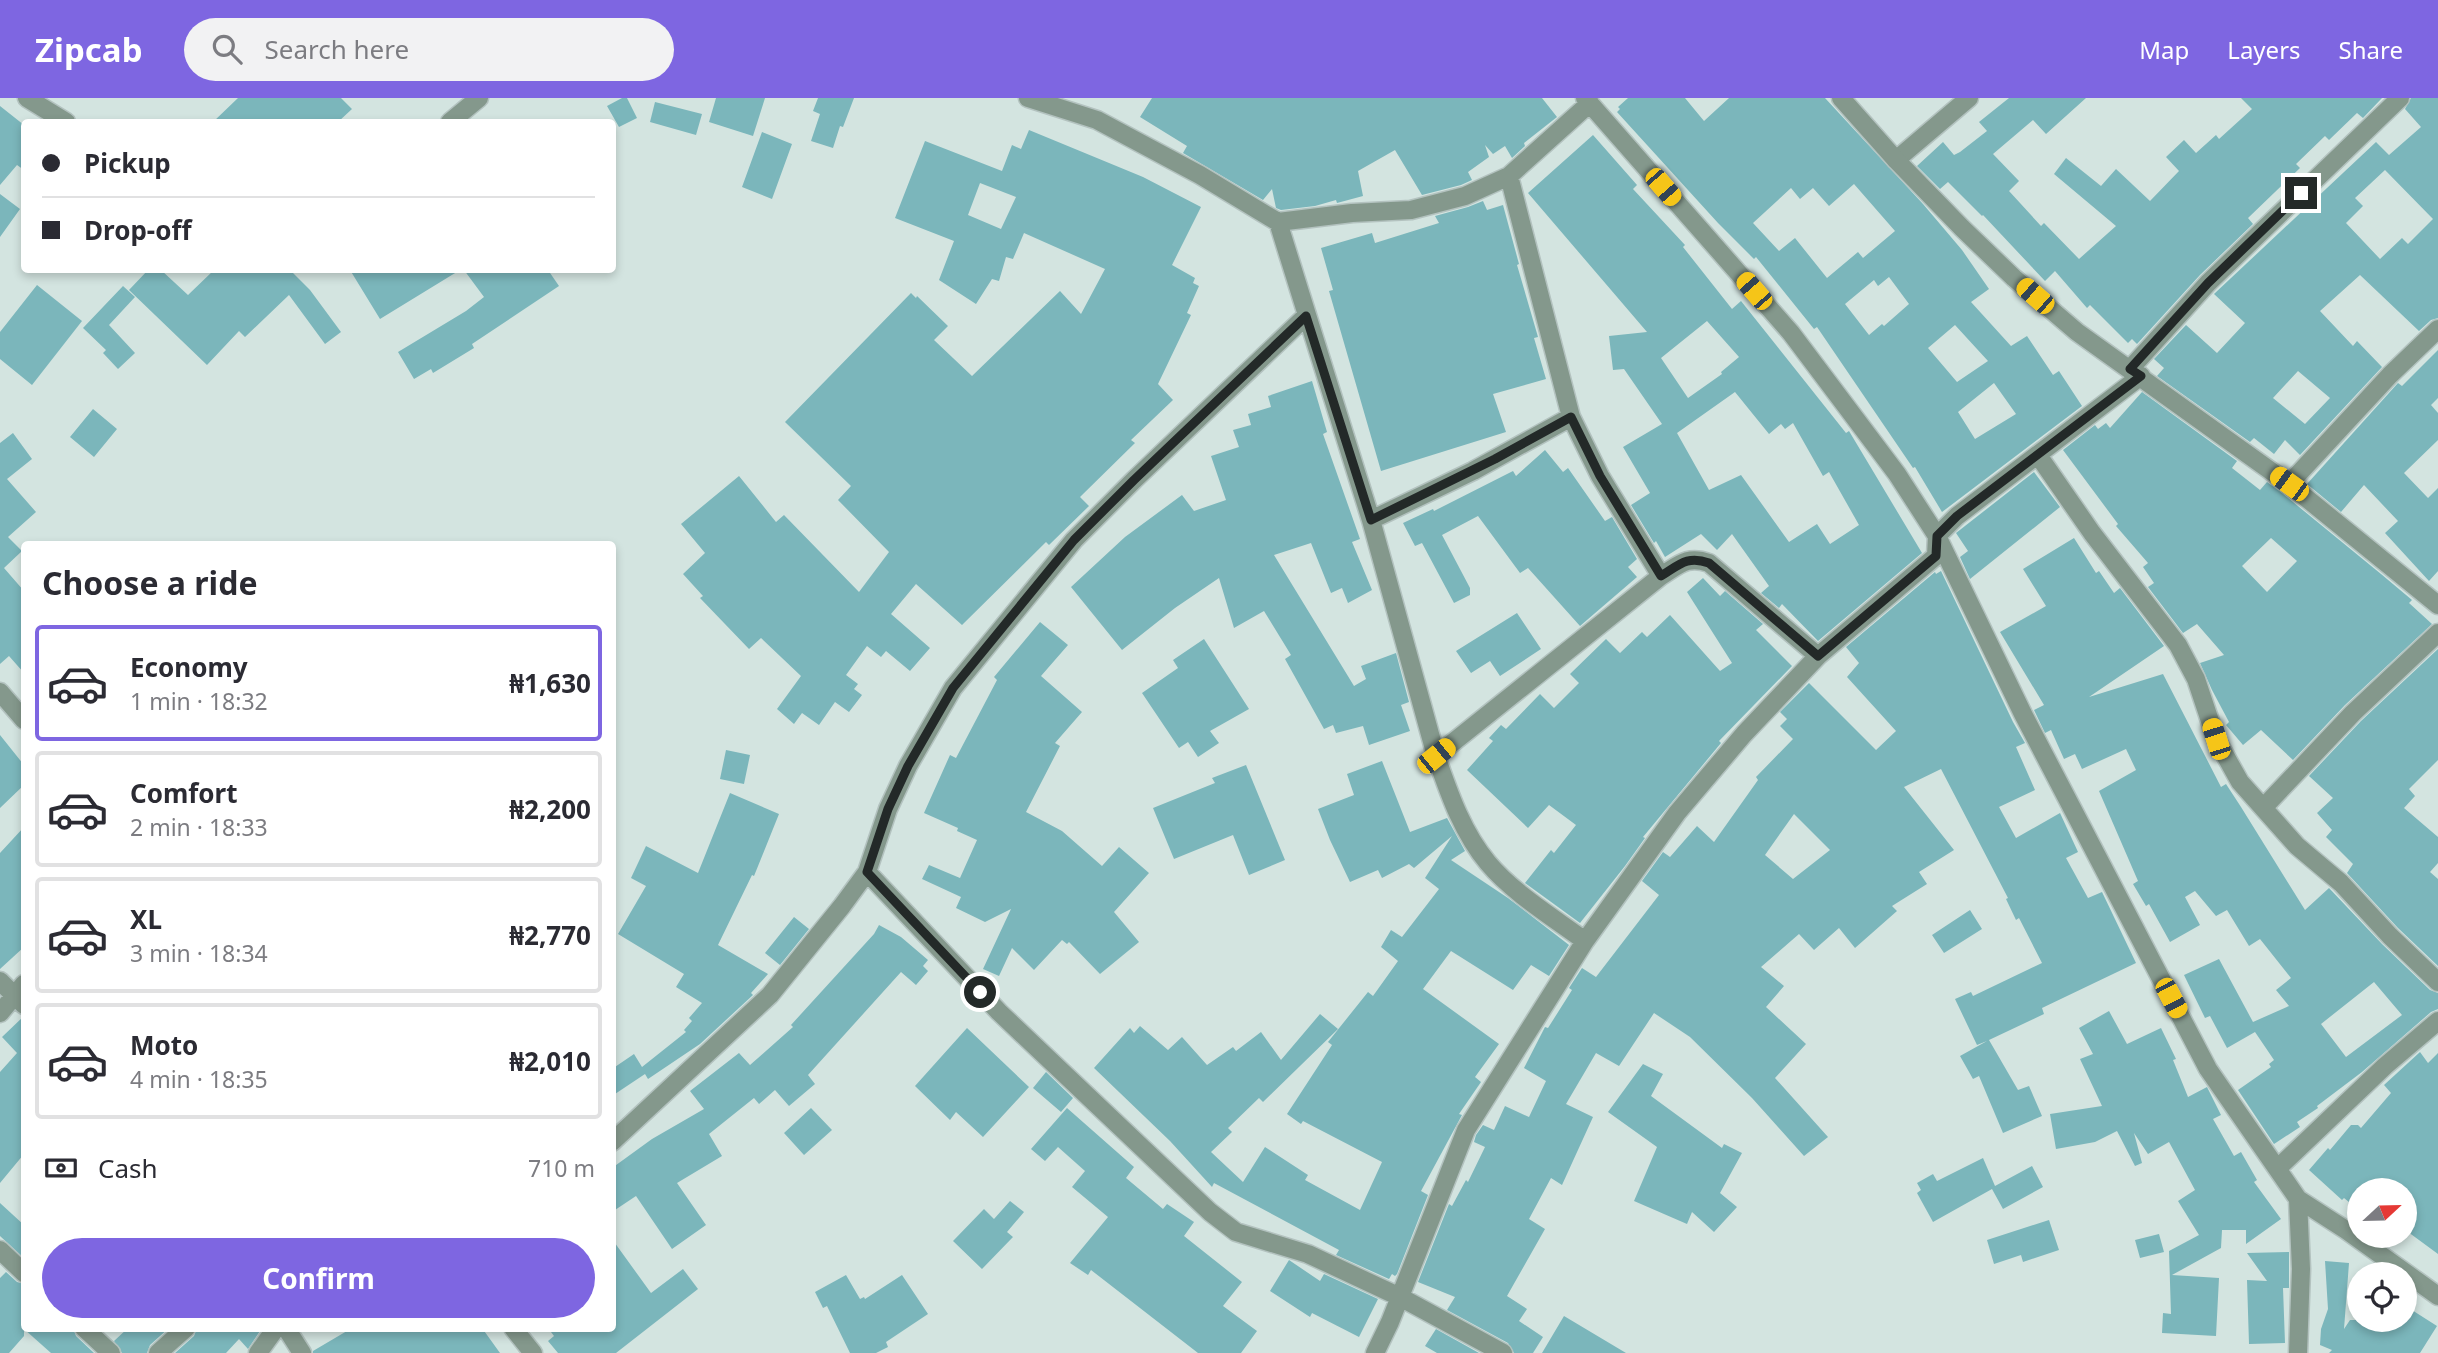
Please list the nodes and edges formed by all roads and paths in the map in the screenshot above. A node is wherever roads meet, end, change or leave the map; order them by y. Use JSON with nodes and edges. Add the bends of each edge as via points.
{"nodes":[{"id":1,"x":27,"y":98,"type":"edge"},
{"id":2,"x":479,"y":98,"type":"edge"},
{"id":3,"x":1028,"y":98,"type":"edge"},
{"id":4,"x":1841,"y":98,"type":"edge"},
{"id":5,"x":1969,"y":98,"type":"edge"},
{"id":6,"x":2400,"y":98,"type":"edge"},
{"id":7,"x":1588,"y":101,"type":"edge"},
{"id":8,"x":61,"y":119,"type":"edge"},
{"id":9,"x":454,"y":119,"type":"edge"},
{"id":10,"x":1896,"y":160,"type":"junction"},
{"id":11,"x":1509,"y":176,"type":"junction"},
{"id":12,"x":1278,"y":222,"type":"junction"},
{"id":13,"x":1306,"y":316,"type":"junction"},
{"id":14,"x":2438,"y":329,"type":"edge"},
{"id":15,"x":2136,"y":373,"type":"junction"},
{"id":16,"x":1571,"y":417,"type":"junction"},
{"id":17,"x":2038,"y":455,"type":"junction"},
{"id":18,"x":2289,"y":484,"type":"junction"},
{"id":19,"x":1371,"y":520,"type":"junction"},
{"id":20,"x":1937,"y":536,"type":"junction"},
{"id":21,"x":1661,"y":576,"type":"junction"},
{"id":22,"x":2438,"y":605,"type":"edge"},
{"id":23,"x":2438,"y":633,"type":"edge"},
{"id":24,"x":1818,"y":656,"type":"junction"},
{"id":25,"x":0,"y":692,"type":"edge"},
{"id":26,"x":21,"y":716,"type":"edge"},
{"id":27,"x":1436,"y":756,"type":"junction"},
{"id":28,"x":2263,"y":808,"type":"junction"},
{"id":29,"x":867,"y":872,"type":"junction"},
{"id":30,"x":1585,"y":941,"type":"junction"},
{"id":31,"x":0,"y":981,"type":"edge"},
{"id":32,"x":2438,"y":982,"type":"edge"},
{"id":33,"x":21,"y":995,"type":"edge"},
{"id":34,"x":0,"y":1013,"type":"edge"},
{"id":35,"x":2438,"y":1021,"type":"edge"},
{"id":36,"x":616,"y":1138,"type":"edge"},
{"id":37,"x":2278,"y":1168,"type":"junction"},
{"id":38,"x":2298,"y":1199,"type":"junction"},
{"id":39,"x":0,"y":1250,"type":"edge"},
{"id":40,"x":21,"y":1270,"type":"edge"},
{"id":41,"x":2438,"y":1296,"type":"edge"},
{"id":42,"x":1399,"y":1297,"type":"junction"},
{"id":43,"x":88,"y":1332,"type":"edge"},
{"id":44,"x":182,"y":1332,"type":"edge"},
{"id":45,"x":273,"y":1332,"type":"edge"},
{"id":46,"x":289,"y":1332,"type":"edge"},
{"id":47,"x":516,"y":1332,"type":"edge"},
{"id":48,"x":111,"y":1353,"type":"edge"},
{"id":49,"x":158,"y":1353,"type":"edge"},
{"id":50,"x":258,"y":1353,"type":"edge"},
{"id":51,"x":302,"y":1353,"type":"edge"},
{"id":52,"x":533,"y":1353,"type":"edge"},
{"id":53,"x":1375,"y":1353,"type":"edge"},
{"id":54,"x":1503,"y":1353,"type":"edge"},
{"id":55,"x":2298,"y":1353,"type":"edge"}],
"edges":[{"from":1,"to":8,"type":"street"},
{"from":2,"to":9,"type":"street"},
{"from":3,"to":12,"type":"street","via":[[1097,120]]},
{"from":4,"to":10,"type":"street"},
{"from":5,"to":10,"type":"street"},
{"from":6,"to":15,"type":"street","via":[[2208,283]]},
{"from":7,"to":11,"type":"street"},
{"from":7,"to":20,"type":"street","via":[[1791,333],[1897,474]]},
{"from":10,"to":15,"type":"street","via":[[2014,278],[2077,332]]},
{"from":11,"to":12,"type":"street","via":[[1465,196],[1411,210]]},
{"from":11,"to":16,"type":"street"},
{"from":12,"to":13,"type":"street"},
{"from":13,"to":19,"type":"street"},
{"from":13,"to":29,"type":"street","via":[[1074,540],[953,688],[908,766]]},
{"from":14,"to":18,"type":"street"},
{"from":15,"to":17,"type":"street"},
{"from":15,"to":18,"type":"street"},
{"from":16,"to":19,"type":"street"},
{"from":16,"to":21,"type":"street","via":[[1600,476]]},
{"from":17,"to":20,"type":"street"},
{"from":17,"to":28,"type":"street","via":[[2178,645],[2196,679],[2216,739],[2240,782]]},
{"from":18,"to":22,"type":"street"},
{"from":19,"to":27,"type":"street"},
{"from":20,"to":24,"type":"street","via":[[1936,556]]},
{"from":20,"to":37,"type":"street","via":[[2023,714],[2208,1069]]},
{"from":21,"to":24,"type":"street","via":[[1687,560],[1709,563]]},
{"from":21,"to":27,"type":"street"},
{"from":23,"to":28,"type":"street","via":[[2353,713]]},
{"from":24,"to":30,"type":"street","via":[[1676,813]]},
{"from":25,"to":26,"type":"street"},
{"from":27,"to":30,"type":"street","via":[[1468,834],[1488,864]]},
{"from":28,"to":32,"type":"street"},
{"from":29,"to":36,"type":"street","via":[[770,995]]},
{"from":29,"to":42,"type":"street","via":[[999,1012],[1210,1212],[1236,1231],[1308,1254]]},
{"from":30,"to":42,"type":"street","via":[[1466,1130]]},
{"from":31,"to":33,"type":"street"},
{"from":33,"to":34,"type":"street"},
{"from":35,"to":37,"type":"street"},
{"from":37,"to":38,"type":"street"},
{"from":38,"to":41,"type":"street"},
{"from":38,"to":55,"type":"street"},
{"from":39,"to":40,"type":"street"},
{"from":42,"to":53,"type":"street"},
{"from":42,"to":54,"type":"street"},
{"from":43,"to":48,"type":"street"},
{"from":44,"to":49,"type":"street"},
{"from":45,"to":50,"type":"street"},
{"from":46,"to":51,"type":"street"},
{"from":47,"to":52,"type":"street"}]}
